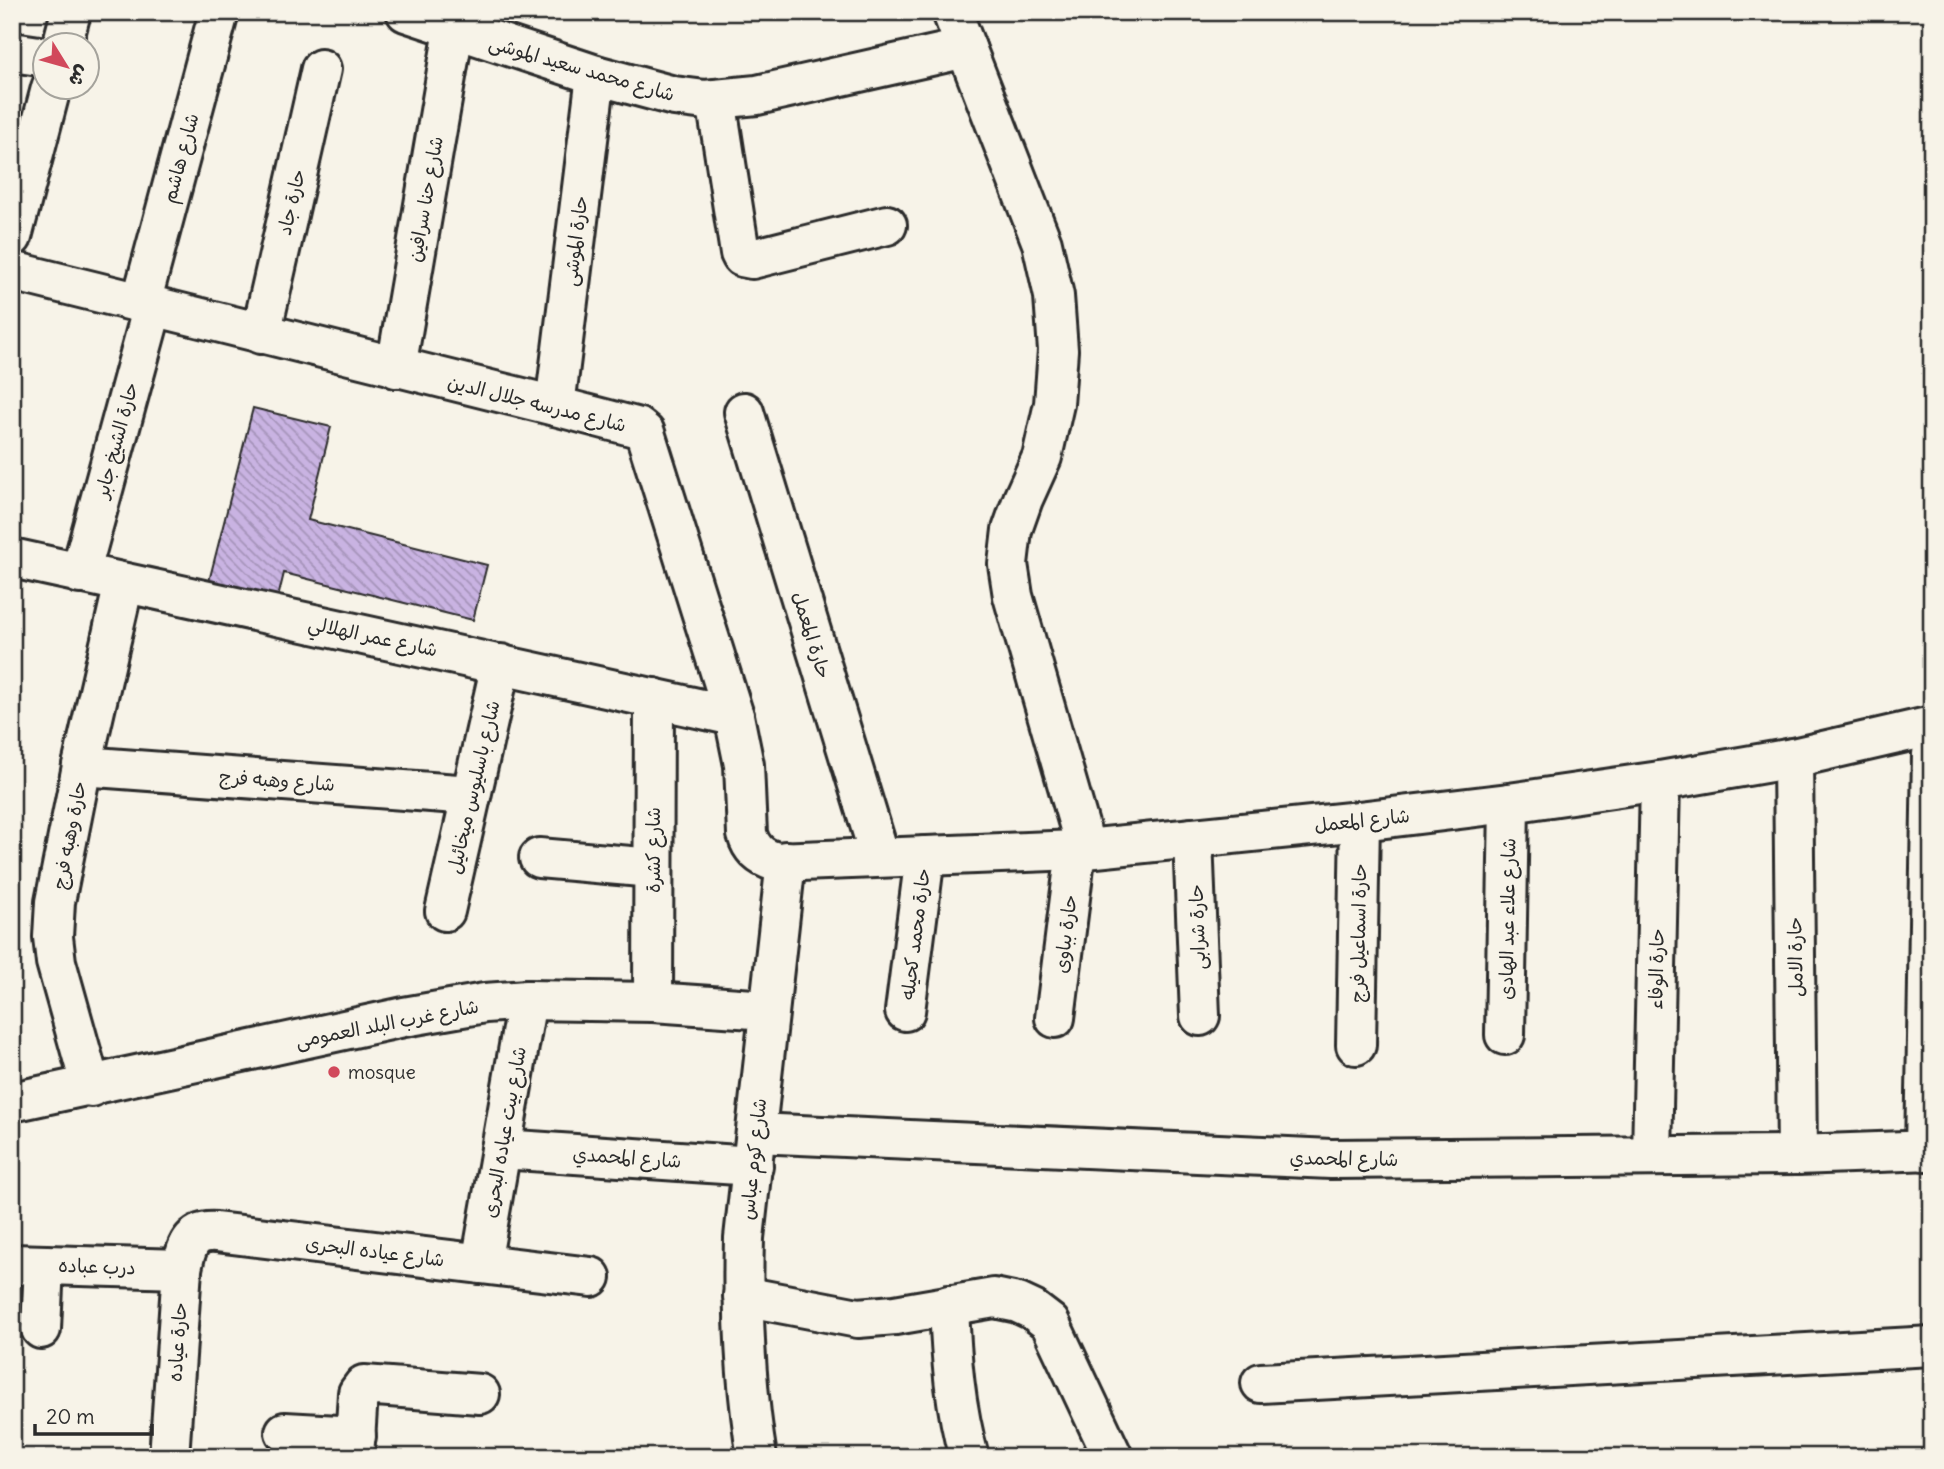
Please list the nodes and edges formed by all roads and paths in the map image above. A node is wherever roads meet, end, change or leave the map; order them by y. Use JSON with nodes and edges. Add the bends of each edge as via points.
{"nodes":[{"id":1,"x":71,"y":12,"type":"edge"},
{"id":2,"x":219,"y":12,"type":"edge"},
{"id":3,"x":952,"y":12,"type":"edge"},
{"id":4,"x":429,"y":18,"type":"edge"},
{"id":5,"x":66,"y":32,"type":"edge"},
{"id":6,"x":966,"y":48,"type":"junction"},
{"id":7,"x":12,"y":52,"type":"edge"},
{"id":8,"x":32,"y":55,"type":"edge"},
{"id":9,"x":321,"y":69,"type":"dead end"},
{"id":10,"x":596,"y":75,"type":"junction"},
{"id":11,"x":716,"y":99,"type":"junction"},
{"id":12,"x":47,"y":102,"type":"edge"},
{"id":13,"x":887,"y":225,"type":"dead end"},
{"id":14,"x":12,"y":237,"type":"edge"},
{"id":15,"x":12,"y":271,"type":"edge"},
{"id":16,"x":147,"y":304,"type":"junction"},
{"id":17,"x":261,"y":334,"type":"junction"},
{"id":18,"x":396,"y":368,"type":"junction"},
{"id":19,"x":555,"y":406,"type":"junction"},
{"id":20,"x":744,"y":412,"type":"dead end"},
{"id":21,"x":12,"y":558,"type":"edge"},
{"id":22,"x":80,"y":574,"type":"junction"},
{"id":23,"x":124,"y":583,"type":"junction"},
{"id":24,"x":500,"y":664,"type":"junction"},
{"id":25,"x":654,"y":698,"type":"junction"},
{"id":26,"x":734,"y":716,"type":"junction"},
{"id":27,"x":1932,"y":726,"type":"edge"},
{"id":28,"x":1932,"y":754,"type":"edge"},
{"id":29,"x":1793,"y":758,"type":"junction"},
{"id":30,"x":82,"y":766,"type":"junction"},
{"id":31,"x":1660,"y":781,"type":"junction"},
{"id":32,"x":471,"y":795,"type":"junction"},
{"id":33,"x":1509,"y":803,"type":"junction"},
{"id":34,"x":1360,"y":821,"type":"junction"},
{"id":35,"x":1193,"y":838,"type":"junction"},
{"id":36,"x":1081,"y":849,"type":"junction"},
{"id":37,"x":925,"y":856,"type":"junction"},
{"id":38,"x":880,"y":857,"type":"junction"},
{"id":39,"x":539,"y":858,"type":"dead end"},
{"id":40,"x":786,"y":861,"type":"junction"},
{"id":41,"x":653,"y":868,"type":"junction"},
{"id":42,"x":445,"y":911,"type":"dead end"},
{"id":43,"x":527,"y":1000,"type":"junction"},
{"id":44,"x":653,"y":1002,"type":"junction"},
{"id":45,"x":768,"y":1010,"type":"junction"},
{"id":46,"x":905,"y":1011,"type":"dead end"},
{"id":47,"x":1200,"y":1016,"type":"dead end"},
{"id":48,"x":1055,"y":1018,"type":"dead end"},
{"id":49,"x":1505,"y":1035,"type":"dead end"},
{"id":50,"x":1356,"y":1045,"type":"dead end"},
{"id":51,"x":91,"y":1087,"type":"junction"},
{"id":52,"x":12,"y":1102,"type":"edge"},
{"id":53,"x":501,"y":1149,"type":"junction"},
{"id":54,"x":754,"y":1149,"type":"junction"},
{"id":55,"x":1929,"y":1151,"type":"edge"},
{"id":56,"x":1652,"y":1156,"type":"junction"},
{"id":57,"x":1797,"y":1156,"type":"junction"},
{"id":58,"x":28,"y":1264,"type":"edge"},
{"id":59,"x":481,"y":1264,"type":"junction"},
{"id":60,"x":182,"y":1269,"type":"junction"},
{"id":61,"x":592,"y":1277,"type":"dead end"},
{"id":62,"x":743,"y":1296,"type":"junction"},
{"id":63,"x":949,"y":1306,"type":"junction"},
{"id":64,"x":41,"y":1329,"type":"dead end"},
{"id":65,"x":1932,"y":1346,"type":"edge"},
{"id":66,"x":1261,"y":1382,"type":"dead end"},
{"id":67,"x":480,"y":1394,"type":"dead end"},
{"id":68,"x":285,"y":1432,"type":"dead end"},
{"id":69,"x":355,"y":1446,"type":"edge"},
{"id":70,"x":169,"y":1457,"type":"edge"},
{"id":71,"x":757,"y":1457,"type":"edge"},
{"id":72,"x":969,"y":1457,"type":"edge"},
{"id":73,"x":1113,"y":1457,"type":"edge"}],
"edges":[{"from":1,"to":5,"type":"street"},
{"from":2,"to":16,"type":"street","name":"شارع هاشم"},
{"from":3,"to":6,"type":"street"},
{"from":4,"to":10,"type":"street","name":"شارع محمد سعيد الموشى"},
{"from":4,"to":18,"type":"street","name":"شارع حنا سرافين"},
{"from":6,"to":11,"type":"street","name":"شارع محمد سعيد الموشى","via":[[757,96]]},
{"from":6,"to":36,"type":"street","via":[[1042,243],[1054,296],[1058,350],[1054,404],[1042,457],[1012,530],[1008,564]]},
{"from":7,"to":8,"type":"street"},
{"from":9,"to":17,"type":"street","name":"حارة جاد"},
{"from":10,"to":11,"type":"street","name":"شارع محمد سعيد الموشى","via":[[674,96]]},
{"from":10,"to":19,"type":"street","name":"حارة الموشى"},
{"from":11,"to":13,"type":"street","via":[[742,257],[752,259]]},
{"from":12,"to":14,"type":"street"},
{"from":15,"to":16,"type":"street","name":"شارع مدرسه جلال الدين"},
{"from":16,"to":17,"type":"street","name":"شارع مدرسه جلال الدين"},
{"from":16,"to":22,"type":"street","name":"حارة الشيخ جابر"},
{"from":17,"to":18,"type":"street","name":"شارع مدرسه جلال الدين"},
{"from":18,"to":19,"type":"street","name":"شارع مدرسه جلال الدين"},
{"from":19,"to":26,"type":"street","name":"شارع مدرسه جلال الدين","via":[[645,433]]},
{"from":20,"to":38,"type":"street","name":"حارة المعمل"},
{"from":21,"to":22,"type":"street","name":"شارع عمر الهلالي"},
{"from":22,"to":23,"type":"street","name":"شارع عمر الهلالي"},
{"from":23,"to":24,"type":"street","name":"شارع عمر الهلالي"},
{"from":23,"to":30,"type":"street","name":"حارة وهبه فرج"},
{"from":24,"to":25,"type":"street","name":"شارع عمر الهلالي"},
{"from":24,"to":32,"type":"street","name":"شارع باسليوس ميخائيل"},
{"from":25,"to":26,"type":"street","name":"شارع عمر الهلالي"},
{"from":25,"to":41,"type":"street","name":"شارع كشرة"},
{"from":26,"to":40,"type":"street","name":"شارع مدرسه جلال الدين","via":[[744,765],[750,844],[765,859]]},
{"from":27,"to":29,"type":"street","name":"شارع المعمل"},
{"from":28,"to":55,"type":"street"},
{"from":29,"to":31,"type":"street","name":"شارع المعمل"},
{"from":29,"to":57,"type":"street","name":"حارة الامل"},
{"from":30,"to":32,"type":"street","name":"شارع وهبه فرج"},
{"from":30,"to":51,"type":"street","name":"حارة وهبه فرج","via":[[55,902],[53,937]]},
{"from":31,"to":33,"type":"street","name":"شارع المعمل"},
{"from":31,"to":56,"type":"street","name":"حارة الوفاء"},
{"from":32,"to":42,"type":"street","name":"شارع باسليوس ميخائيل"},
{"from":33,"to":34,"type":"street","name":"شارع المعمل"},
{"from":33,"to":49,"type":"street","name":"شارع علاء عبد الهادى"},
{"from":34,"to":35,"type":"street","name":"شارع المعمل"},
{"from":34,"to":50,"type":"street","name":"حارة اسماعيل فرج"},
{"from":35,"to":36,"type":"street","name":"شارع المعمل"},
{"from":35,"to":47,"type":"street","name":"حارة شرابى"},
{"from":36,"to":37,"type":"street","name":"شارع المعمل"},
{"from":36,"to":48,"type":"street","name":"حارة بباوى"},
{"from":37,"to":38,"type":"street","name":"شارع المعمل"},
{"from":37,"to":46,"type":"street","name":"حارة محمد كحيله"},
{"from":38,"to":40,"type":"street","name":"شارع المعمل"},
{"from":39,"to":41,"type":"street"},
{"from":40,"to":45,"type":"street","name":"شارع كوم عباس"},
{"from":41,"to":44,"type":"street","name":"شارع كشرة"},
{"from":43,"to":44,"type":"street","name":"شارع غرب البلد العمومى"},
{"from":43,"to":51,"type":"street","name":"شارع غرب البلد العمومى","via":[[444,1009]]},
{"from":43,"to":53,"type":"street","name":"شارع بيت عياده البحرى"},
{"from":44,"to":45,"type":"street","name":"شارع غرب البلد العمومى"},
{"from":45,"to":54,"type":"street","name":"شارع كوم عباس"},
{"from":51,"to":52,"type":"street","name":"شارع غرب البلد العمومى"},
{"from":53,"to":54,"type":"street","name":"شارع المحمدي"},
{"from":53,"to":59,"type":"street","name":"شارع بيت عياده البحرى"},
{"from":54,"to":56,"type":"street","name":"شارع المحمدي","via":[[1331,1159]]},
{"from":54,"to":62,"type":"street","name":"شارع كوم عباس"},
{"from":55,"to":57,"type":"street","name":"شارع المحمدي"},
{"from":56,"to":57,"type":"street","name":"شارع المحمدي"},
{"from":58,"to":60,"type":"street","name":"درب عباده"},
{"from":58,"to":64,"type":"street"},
{"from":59,"to":60,"type":"street","name":"شارع عياده البحرى","via":[[208,1232],[188,1243]]},
{"from":59,"to":61,"type":"street","name":"شارع عياده البحرى"},
{"from":60,"to":70,"type":"street","name":"حارة عياده"},
{"from":62,"to":63,"type":"street","via":[[858,1318]]},
{"from":62,"to":71,"type":"street","name":"شارع كوم عباس","via":[[746,1376]]},
{"from":63,"to":72,"type":"street","via":[[951,1369]]},
{"from":63,"to":73,"type":"street","via":[[994,1298],[1018,1303],[1050,1322]]},
{"from":65,"to":66,"type":"street"},
{"from":67,"to":69,"type":"street","via":[[364,1385],[358,1393]]},
{"from":68,"to":69,"type":"street"}]}
